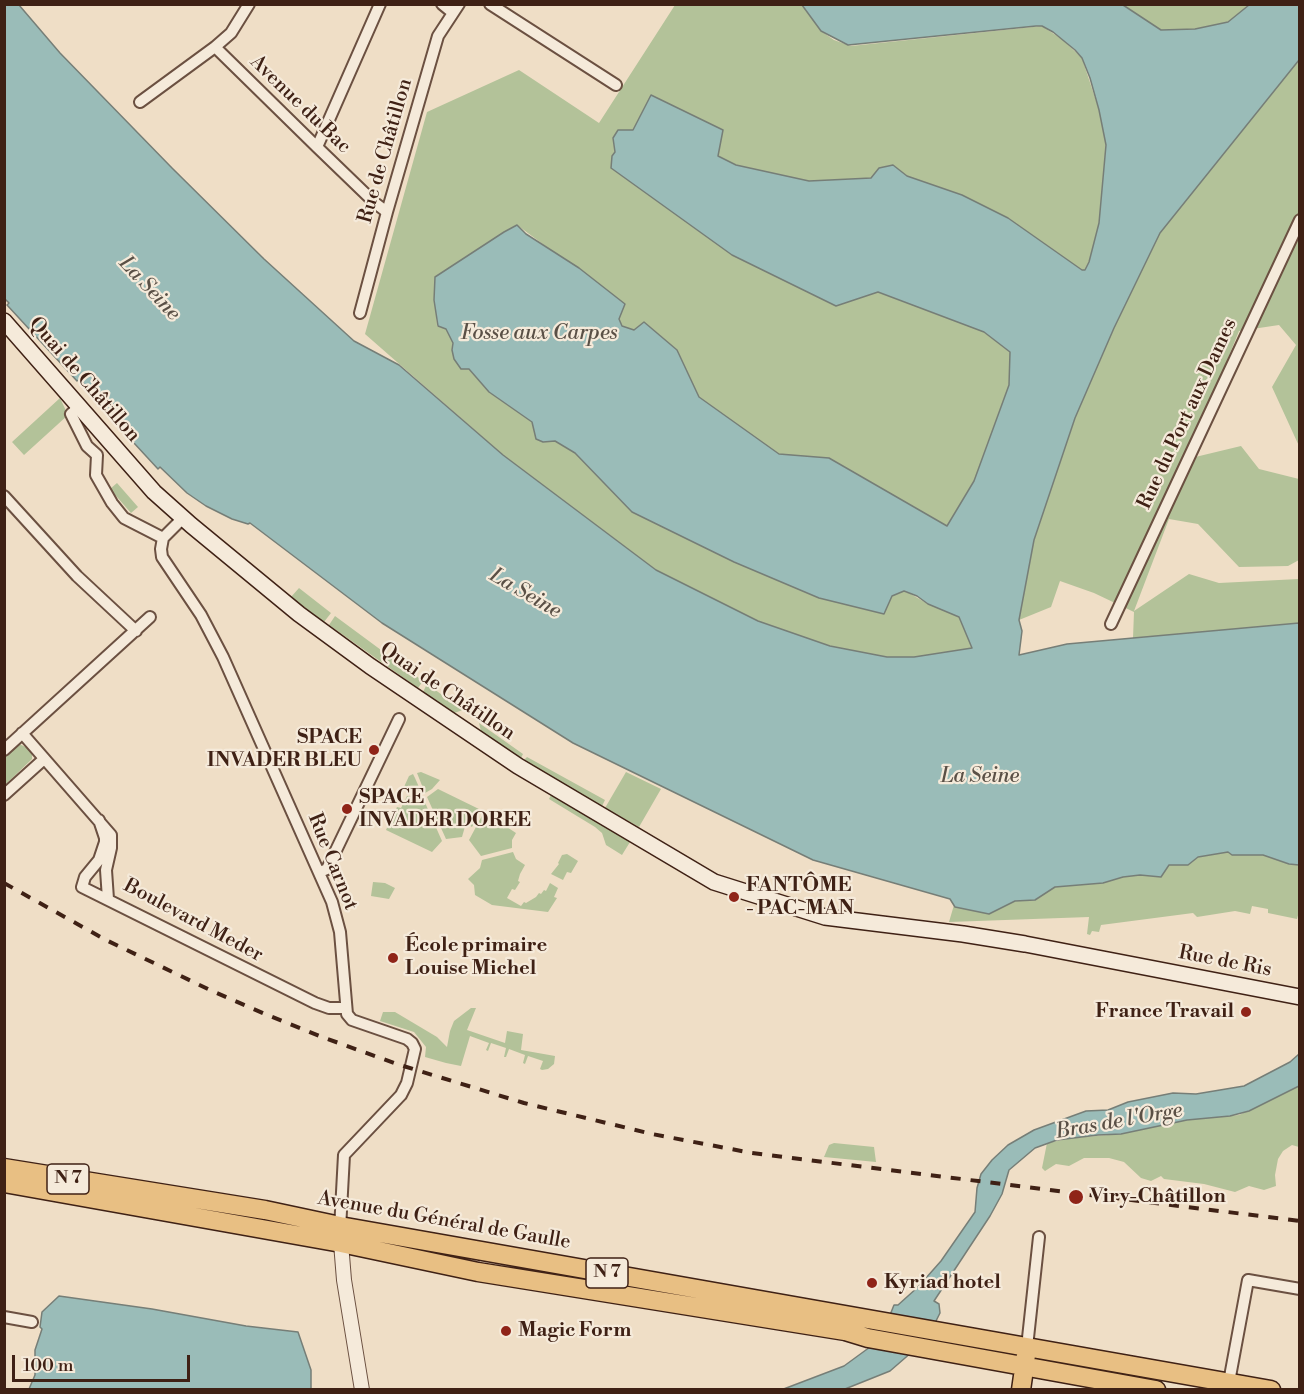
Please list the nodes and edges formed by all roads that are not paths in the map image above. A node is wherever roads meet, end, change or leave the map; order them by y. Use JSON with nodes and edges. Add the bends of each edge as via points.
{"nodes":[{"id":1,"x":249,"y":4,"type":"edge"},
{"id":2,"x":380,"y":4,"type":"edge"},
{"id":3,"x":442,"y":4,"type":"edge"},
{"id":4,"x":490,"y":4,"type":"edge"},
{"id":5,"x":456,"y":9,"type":"edge"},
{"id":6,"x":215,"y":47,"type":"junction"},
{"id":7,"x":616,"y":85,"type":"dead end"},
{"id":8,"x":140,"y":102,"type":"dead end"},
{"id":9,"x":317,"y":147,"type":"junction"},
{"id":10,"x":387,"y":212,"type":"junction"},
{"id":11,"x":1299,"y":220,"type":"edge"},
{"id":12,"x":360,"y":313,"type":"dead end"},
{"id":13,"x":4,"y":321,"type":"edge"},
{"id":14,"x":80,"y":407,"type":"junction"},
{"id":15,"x":4,"y":496,"type":"edge"},
{"id":16,"x":183,"y":518,"type":"junction"},
{"id":17,"x":163,"y":538,"type":"junction"},
{"id":18,"x":150,"y":617,"type":"dead end"},
{"id":19,"x":1111,"y":624,"type":"dead end"},
{"id":20,"x":136,"y":631,"type":"junction"},
{"id":21,"x":399,"y":719,"type":"dead end"},
{"id":22,"x":22,"y":734,"type":"junction"},
{"id":23,"x":4,"y":750,"type":"edge"},
{"id":24,"x":44,"y":759,"type":"junction"},
{"id":25,"x":4,"y":795,"type":"edge"},
{"id":26,"x":99,"y":820,"type":"junction"},
{"id":27,"x":320,"y":872,"type":"junction"},
{"id":28,"x":108,"y":899,"type":"junction"},
{"id":29,"x":1142,"y":968,"type":"joint"},
{"id":30,"x":1299,"y":997,"type":"edge"},
{"id":31,"x":346,"y":1008,"type":"junction"},
{"id":32,"x":4,"y":1168,"type":"edge"},
{"id":33,"x":4,"y":1184,"type":"edge"},
{"id":34,"x":340,"y":1234,"type":"junction"},
{"id":35,"x":1039,"y":1237,"type":"dead end"},
{"id":36,"x":1299,"y":1289,"type":"edge"},
{"id":37,"x":4,"y":1317,"type":"edge"},
{"id":38,"x":32,"y":1322,"type":"dead end"},
{"id":39,"x":1027,"y":1347,"type":"junction"},
{"id":40,"x":1024,"y":1367,"type":"junction"},
{"id":41,"x":1229,"y":1382,"type":"junction"},
{"id":42,"x":362,"y":1389,"type":"edge"},
{"id":43,"x":1021,"y":1389,"type":"edge"},
{"id":44,"x":1156,"y":1389,"type":"edge"},
{"id":45,"x":1271,"y":1389,"type":"edge"}],
"edges":[{"from":1,"to":6,"type":"street","via":[[231,33]]},
{"from":2,"to":9,"type":"street"},
{"from":3,"to":5,"type":"street"},
{"from":4,"to":7,"type":"street"},
{"from":5,"to":10,"type":"street","name":"Rue de Châtillon","via":[[438,36]]},
{"from":6,"to":8,"type":"street"},
{"from":6,"to":9,"type":"street","name":"Avenue du Bac"},
{"from":9,"to":10,"type":"street","name":"Avenue du Bac"},
{"from":10,"to":12,"type":"street","name":"Rue de Châtillon"},
{"from":11,"to":19,"type":"street","name":"Rue du Port aux Dames"},
{"from":13,"to":14,"type":"main road","name":"Quai de Châtillon"},
{"from":14,"to":16,"type":"main road","name":"Quai de Châtillon","via":[[153,492]]},
{"from":14,"to":17,"type":"street","via":[[71,414],[87,446],[97,454],[96,475],[112,503],[124,518]]},
{"from":15,"to":20,"type":"street","via":[[77,576]]},
{"from":16,"to":17,"type":"street"},
{"from":16,"to":29,"type":"main road","name":"Quai de Châtillon","via":[[321,630],[461,728],[714,882],[825,916],[963,934]]},
{"from":17,"to":27,"type":"street","name":"Rue Carnot","via":[[160,549],[164,562],[201,615],[223,657]]},
{"from":18,"to":20,"type":"street"},
{"from":20,"to":22,"type":"street"},
{"from":21,"to":27,"type":"street","via":[[327,869]]},
{"from":22,"to":23,"type":"street"},
{"from":22,"to":24,"type":"street","name":"Boulevard Meder"},
{"from":24,"to":25,"type":"street"},
{"from":24,"to":26,"type":"street","name":"Boulevard Meder"},
{"from":26,"to":28,"type":"street","name":"Boulevard Meder","via":[[112,840],[106,870]]},
{"from":26,"to":28,"type":"street","via":[[105,842],[82,887]]},
{"from":27,"to":31,"type":"street","name":"Rue Carnot","via":[[340,932]]},
{"from":28,"to":31,"type":"street","name":"Boulevard Meder","via":[[315,1003]]},
{"from":29,"to":30,"type":"main road","name":"Rue de Ris"},
{"from":31,"to":34,"type":"street","via":[[352,1020],[407,1039],[415,1048],[401,1095],[344,1155]]},
{"from":32,"to":34,"type":"main road","name":"Avenue du Général de Gaulle","number":"N 7","via":[[265,1210]]},
{"from":33,"to":34,"type":"main road","name":"Avenue du Général de Gaulle","number":"N 7"},
{"from":34,"to":39,"type":"main road","name":"Avenue du Général de Gaulle","number":"N 7"},
{"from":34,"to":40,"type":"main road","name":"Avenue du Général de Gaulle","number":"N 7","via":[[478,1272],[845,1331]]},
{"from":34,"to":42,"type":"street"},
{"from":35,"to":39,"type":"street"},
{"from":36,"to":41,"type":"street","via":[[1248,1280]]},
{"from":37,"to":38,"type":"street"},
{"from":39,"to":40,"type":"main road"},
{"from":39,"to":41,"type":"main road","number":"N 7"},
{"from":40,"to":43,"type":"main road"},
{"from":40,"to":44,"type":"main road","number":"N 7"},
{"from":41,"to":45,"type":"main road","number":"N 7"}]}
